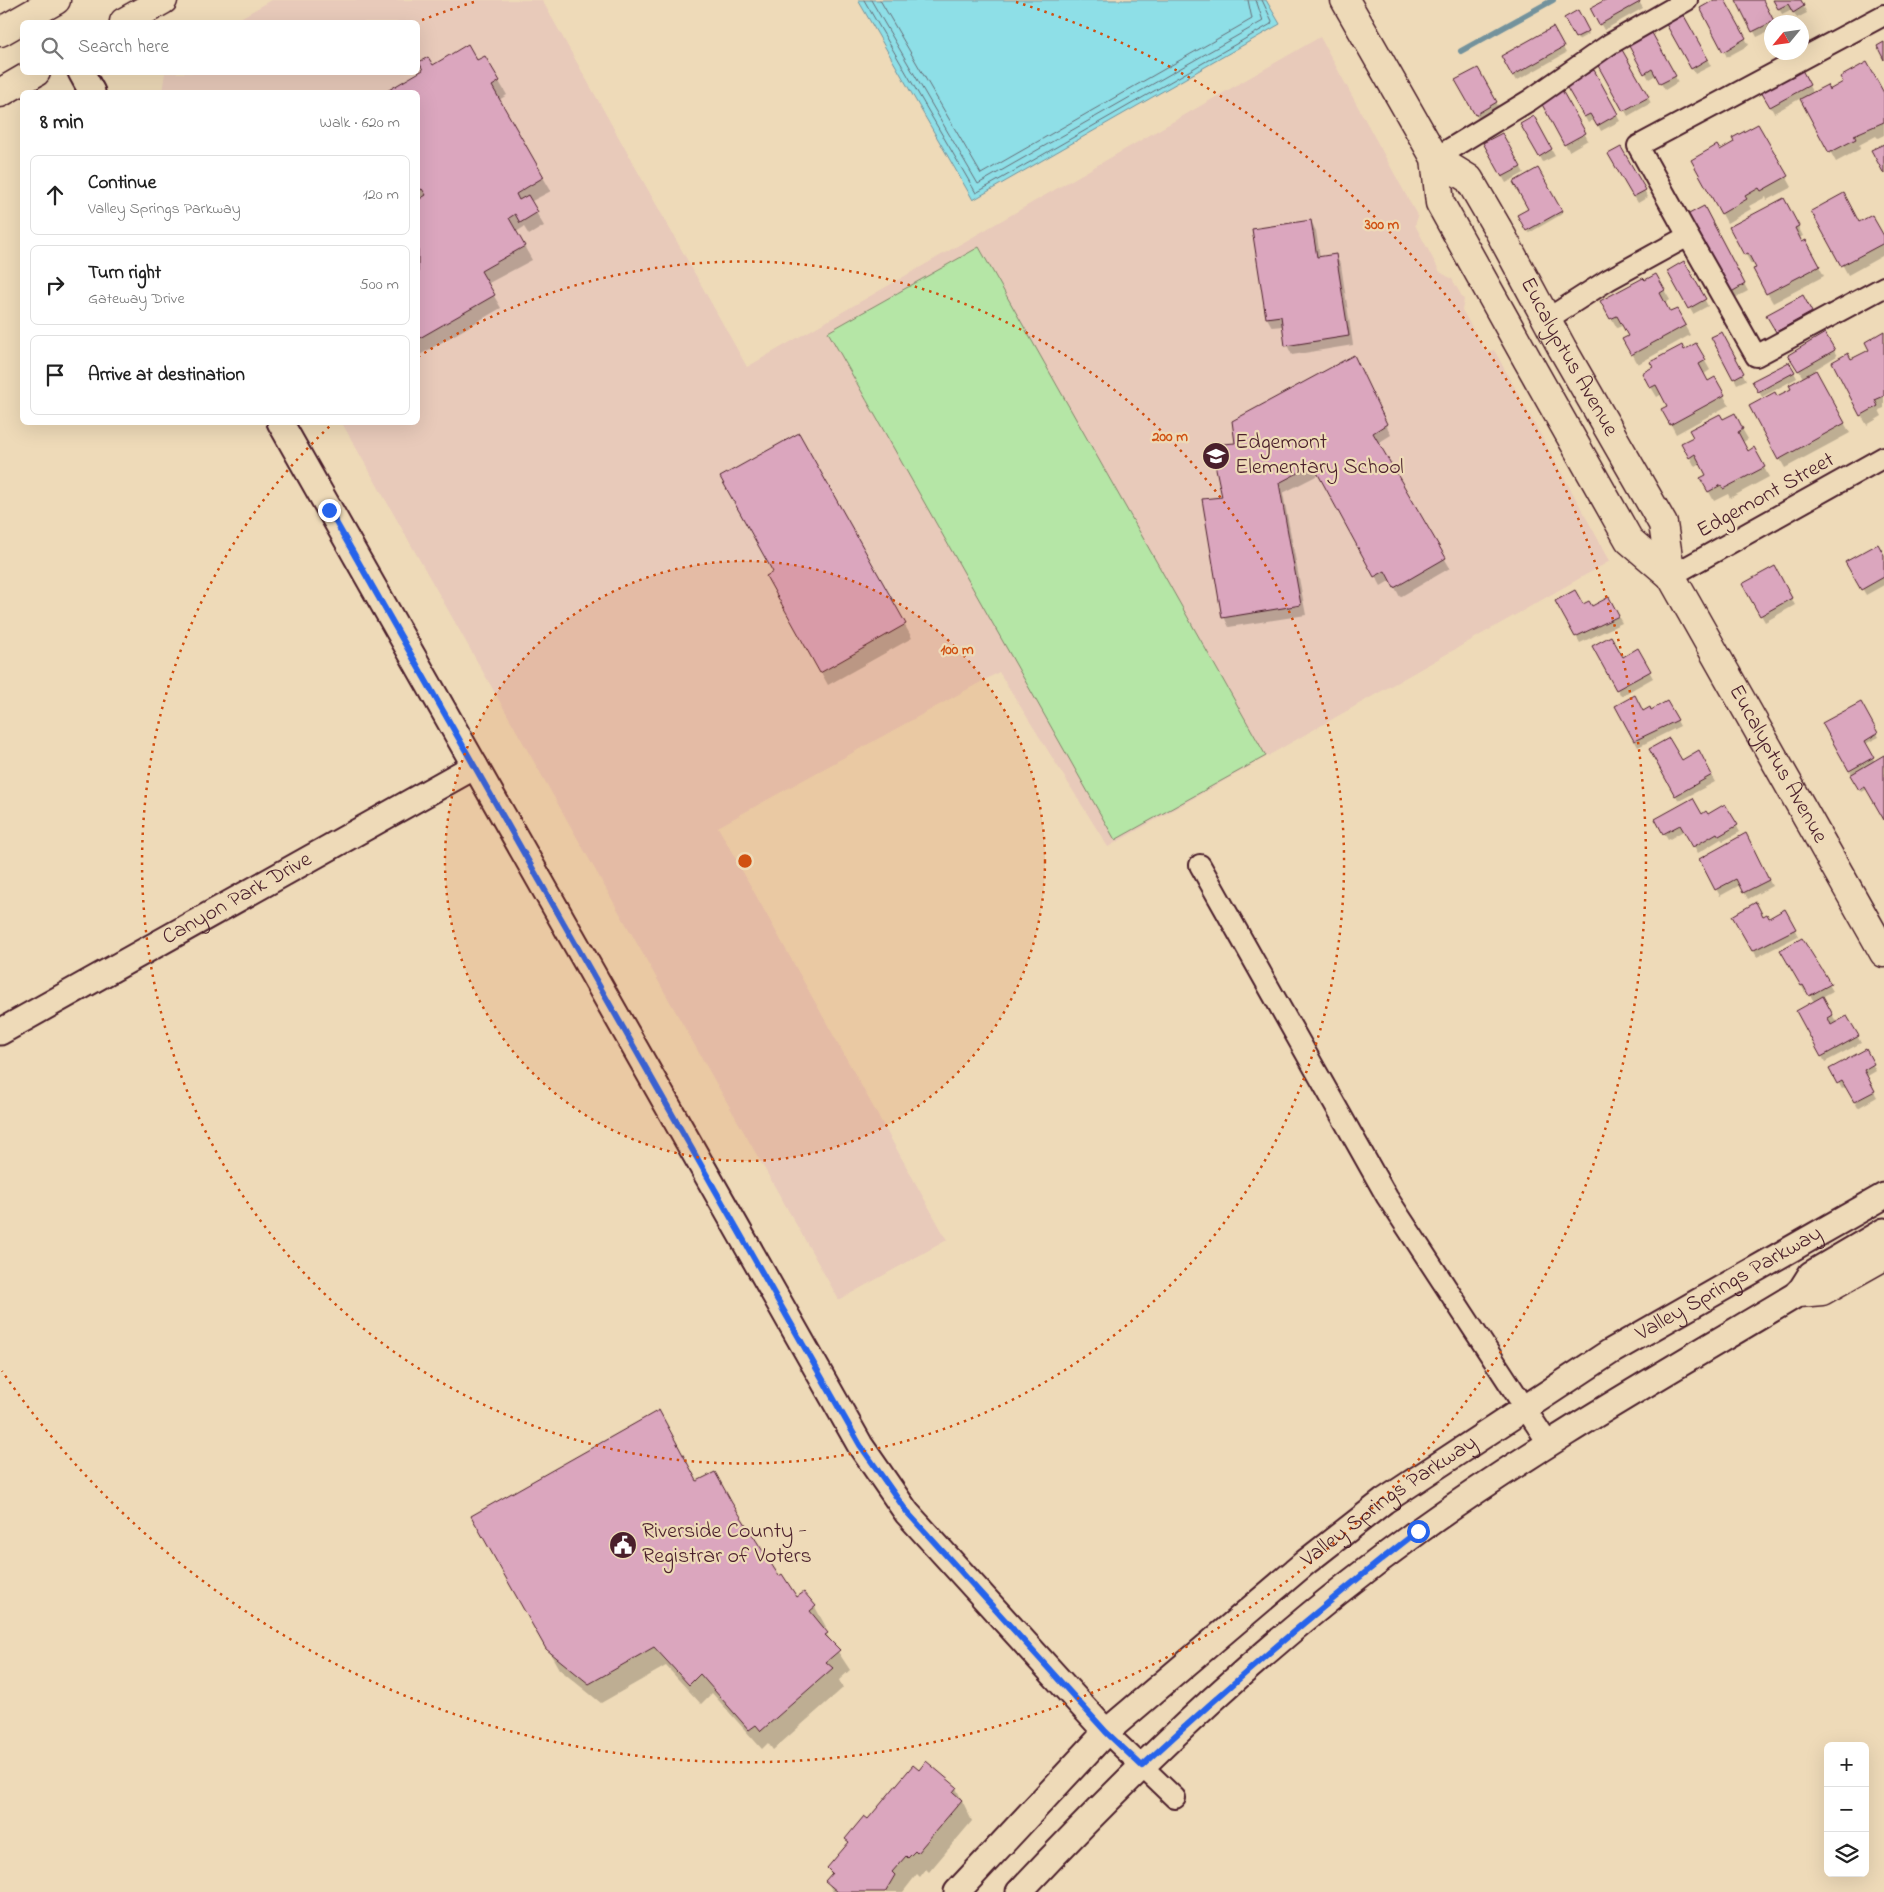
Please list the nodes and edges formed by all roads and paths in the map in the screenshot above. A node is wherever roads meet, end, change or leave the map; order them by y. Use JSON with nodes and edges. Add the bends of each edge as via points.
{"nodes":[{"id":1,"x":163,"y":0,"type":"edge"},
{"id":2,"x":1345,"y":0,"type":"edge"},
{"id":3,"x":1688,"y":0,"type":"edge"},
{"id":4,"x":48,"y":7,"type":"edge"},
{"id":5,"x":1884,"y":15,"type":"edge"},
{"id":6,"x":23,"y":20,"type":"edge"},
{"id":7,"x":128,"y":20,"type":"edge"},
{"id":8,"x":20,"y":22,"type":"edge"},
{"id":9,"x":0,"y":32,"type":"edge"},
{"id":10,"x":31,"y":75,"type":"edge"},
{"id":11,"x":83,"y":75,"type":"edge"},
{"id":12,"x":91,"y":90,"type":"edge"},
{"id":13,"x":0,"y":93,"type":"edge"},
{"id":14,"x":1435,"y":158,"type":"junction"},
{"id":15,"x":1688,"y":236,"type":"junction"},
{"id":16,"x":1884,"y":287,"type":"edge"},
{"id":17,"x":1546,"y":320,"type":"junction"},
{"id":18,"x":282,"y":425,"type":"edge"},
{"id":19,"x":1884,"y":457,"type":"edge"},
{"id":20,"x":1672,"y":576,"type":"junction"},
{"id":21,"x":475,"y":766,"type":"junction"},
{"id":22,"x":1200,"y":865,"type":"dead end"},
{"id":23,"x":1877,"y":923,"type":"edge"},
{"id":24,"x":1884,"y":953,"type":"edge"},
{"id":25,"x":0,"y":1032,"type":"edge"},
{"id":26,"x":1884,"y":1196,"type":"edge"},
{"id":27,"x":1884,"y":1231,"type":"edge"},
{"id":28,"x":1884,"y":1256,"type":"edge"},
{"id":29,"x":1798,"y":1293,"type":"junction"},
{"id":30,"x":1524,"y":1407,"type":"junction"},
{"id":31,"x":1548,"y":1443,"type":"junction"},
{"id":32,"x":1106,"y":1732,"type":"junction"},
{"id":33,"x":1142,"y":1766,"type":"junction"},
{"id":34,"x":1174,"y":1798,"type":"dead end"},
{"id":35,"x":957,"y":1892,"type":"edge"},
{"id":36,"x":1019,"y":1892,"type":"edge"}],
"edges":[{"from":1,"to":7,"type":"main road"},
{"from":2,"to":14,"type":"main road","name":"Eucalyptus Avenue"},
{"from":3,"to":14,"type":"street","via":[[1610,44],[1530,100]]},
{"from":4,"to":6,"type":"main road"},
{"from":5,"to":15,"type":"street","via":[[1638,146]]},
{"from":8,"to":9,"type":"main road"},
{"from":10,"to":13,"type":"main road"},
{"from":11,"to":12,"type":"street"},
{"from":14,"to":17,"type":"main road","name":"Eucalyptus Avenue","via":[[1469,179]]},
{"from":14,"to":20,"type":"main road","name":"Eucalyptus Avenue","via":[[1440,203],[1629,540]]},
{"from":15,"to":16,"type":"street","via":[[1756,356]]},
{"from":15,"to":17,"type":"street","via":[[1608,280]]},
{"from":17,"to":20,"type":"main road","name":"Eucalyptus Avenue","via":[[1663,524]]},
{"from":18,"to":21,"type":"street"},
{"from":19,"to":20,"type":"street","name":"Edgemont Street"},
{"from":20,"to":23,"type":"main road","name":"Eucalyptus Avenue"},
{"from":21,"to":25,"type":"street","name":"Canyon Park Drive"},
{"from":21,"to":32,"type":"street","via":[[860,1445],[907,1512]]},
{"from":22,"to":30,"type":"street","via":[[1387,1196]]},
{"from":23,"to":24,"type":"main road","name":"Eucalyptus Avenue"},
{"from":26,"to":30,"type":"street","name":"Valley Springs Parkway","via":[[1610,1352]]},
{"from":27,"to":29,"type":"street","name":"Valley Springs Parkway","via":[[1811,1274]]},
{"from":28,"to":29,"type":"main road","via":[[1822,1291]]},
{"from":29,"to":31,"type":"street","name":"Valley Springs Parkway"},
{"from":30,"to":31,"type":"street"},
{"from":30,"to":32,"type":"street","name":"Valley Springs Parkway","via":[[1384,1501],[1306,1562]]},
{"from":31,"to":33,"type":"street","name":"Valley Springs Parkway","via":[[1418,1531],[1333,1597],[1246,1670]]},
{"from":32,"to":33,"type":"street"},
{"from":32,"to":35,"type":"street","name":"Valley Springs Parkway"},
{"from":33,"to":34,"type":"street"},
{"from":33,"to":36,"type":"street","name":"Valley Springs Parkway","via":[[1106,1799]]}]}
